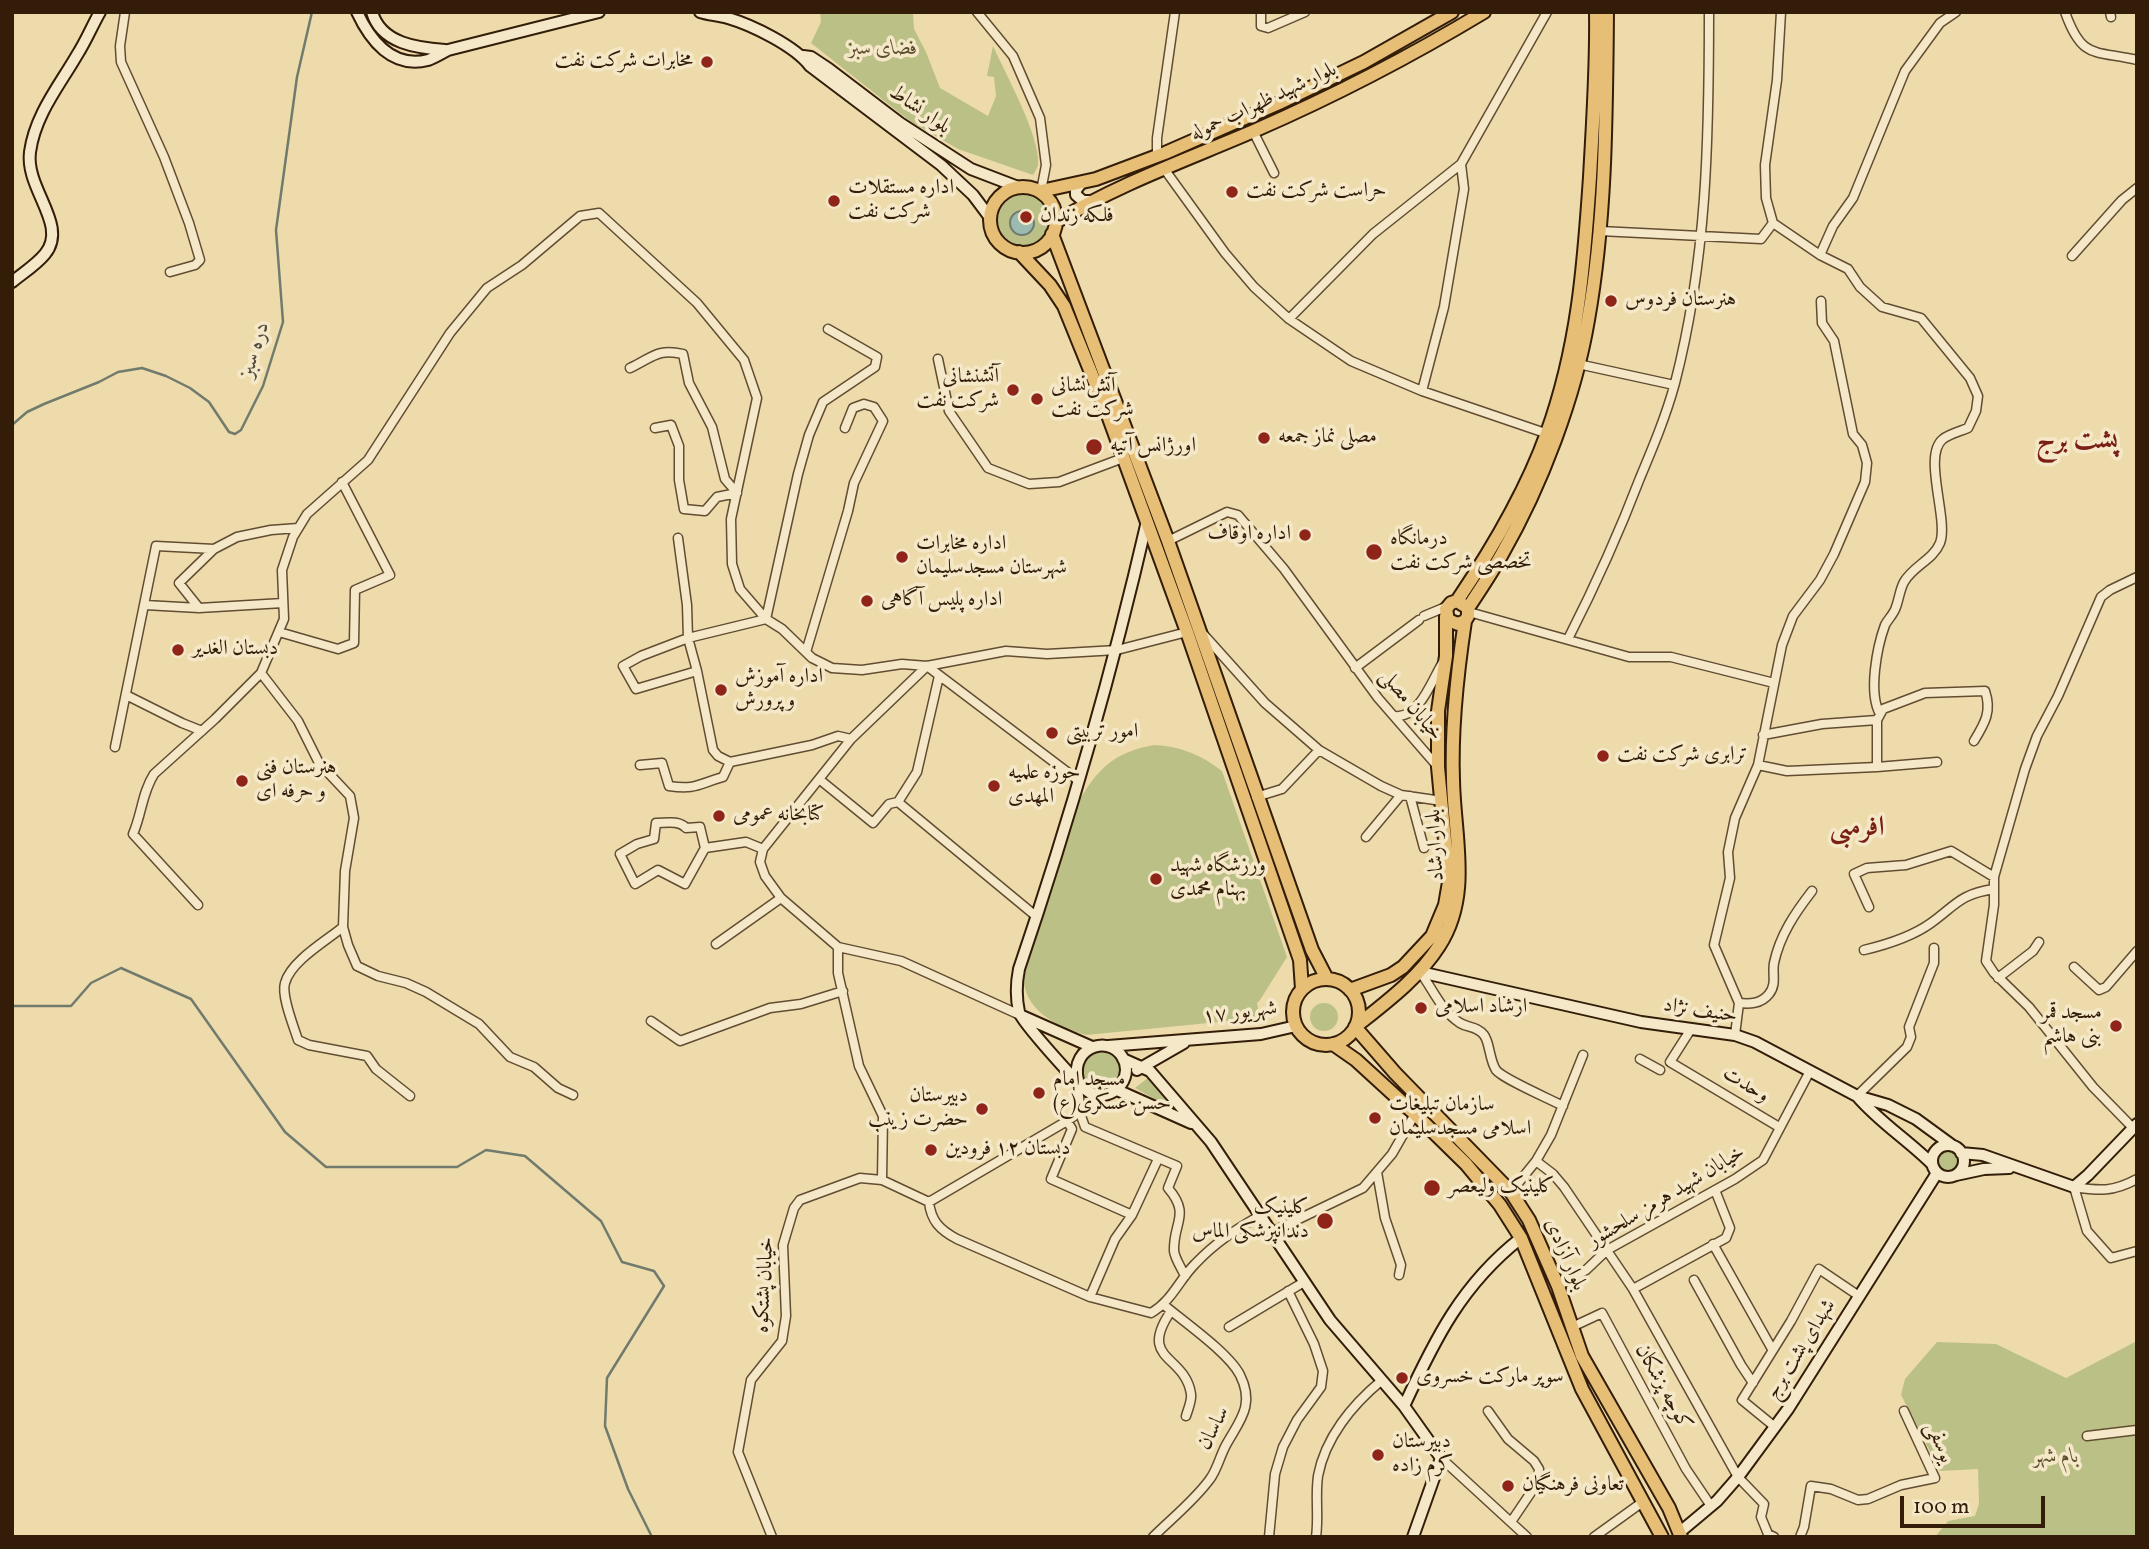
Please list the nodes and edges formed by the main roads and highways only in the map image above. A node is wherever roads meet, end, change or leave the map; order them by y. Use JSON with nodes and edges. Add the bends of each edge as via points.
{"nodes":[{"id":1,"x":100,"y":12,"type":"edge"},
{"id":2,"x":357,"y":12,"type":"edge"},
{"id":3,"x":372,"y":12,"type":"edge"},
{"id":4,"x":599,"y":12,"type":"edge"},
{"id":5,"x":700,"y":12,"type":"edge"},
{"id":6,"x":1452,"y":12,"type":"edge"},
{"id":7,"x":1485,"y":12,"type":"edge"},
{"id":8,"x":1596,"y":12,"type":"edge"},
{"id":9,"x":1607,"y":12,"type":"edge"},
{"id":10,"x":448,"y":50,"type":"junction"},
{"id":11,"x":803,"y":56,"type":"junction"},
{"id":12,"x":1082,"y":181,"type":"junction"},
{"id":13,"x":1018,"y":187,"type":"junction"},
{"id":14,"x":1041,"y":191,"type":"junction"},
{"id":15,"x":1093,"y":201,"type":"junction"},
{"id":16,"x":991,"y":219,"type":"junction"},
{"id":17,"x":1054,"y":228,"type":"junction"},
{"id":18,"x":1019,"y":252,"type":"junction"},
{"id":19,"x":1069,"y":276,"type":"junction"},
{"id":20,"x":12,"y":282,"type":"edge"},
{"id":21,"x":1050,"y":285,"type":"junction"},
{"id":22,"x":1551,"y":435,"type":"junction"},
{"id":23,"x":1147,"y":522,"type":"junction"},
{"id":24,"x":1459,"y":611,"type":"junction"},
{"id":25,"x":1194,"y":631,"type":"junction"},
{"id":26,"x":1446,"y":781,"type":"junction"},
{"id":27,"x":1420,"y":972,"type":"junction"},
{"id":28,"x":1327,"y":979,"type":"junction"},
{"id":29,"x":1302,"y":989,"type":"junction"},
{"id":30,"x":1350,"y":990,"type":"junction"},
{"id":31,"x":1020,"y":1015,"type":"junction"},
{"id":32,"x":1296,"y":1026,"type":"junction"},
{"id":33,"x":1355,"y":1027,"type":"junction"},
{"id":34,"x":1189,"y":1040,"type":"junction"},
{"id":35,"x":1333,"y":1044,"type":"junction"},
{"id":36,"x":1106,"y":1046,"type":"junction"},
{"id":37,"x":1092,"y":1047,"type":"junction"},
{"id":38,"x":1169,"y":1050,"type":"junction"},
{"id":39,"x":1124,"y":1059,"type":"junction"},
{"id":40,"x":1140,"y":1067,"type":"junction"},
{"id":41,"x":1154,"y":1076,"type":"junction"},
{"id":42,"x":1078,"y":1080,"type":"junction"},
{"id":43,"x":1120,"y":1086,"type":"junction"},
{"id":44,"x":1857,"y":1096,"type":"junction"},
{"id":45,"x":1193,"y":1124,"type":"junction"},
{"id":46,"x":2135,"y":1126,"type":"edge"},
{"id":47,"x":1957,"y":1149,"type":"junction"},
{"id":48,"x":2016,"y":1167,"type":"junction"},
{"id":49,"x":1934,"y":1169,"type":"junction"},
{"id":50,"x":1956,"y":1175,"type":"junction"},
{"id":51,"x":1521,"y":1238,"type":"junction"},
{"id":52,"x":1404,"y":1406,"type":"junction"},
{"id":53,"x":1681,"y":1534,"type":"edge"},
{"id":54,"x":1413,"y":1537,"type":"edge"},
{"id":55,"x":1664,"y":1537,"type":"edge"}],
"edges":[{"from":1,"to":20,"type":"main road","via":[[51,96],[30,151],[31,174],[52,223],[51,244]]},
{"from":2,"to":10,"type":"main road","via":[[367,34],[384,52],[409,61],[428,60]]},
{"from":3,"to":10,"type":"main road","via":[[386,33],[401,43]]},
{"from":4,"to":10,"type":"main road"},
{"from":5,"to":11,"type":"main road","name":"بلوار نشاط","via":[[729,18]]},
{"from":6,"to":12,"type":"main road","name":"بلوار شهید ظهراب حموله","via":[[1279,103],[1157,156]]},
{"from":7,"to":15,"type":"main road","name":"بلوار شهید ظهراب حموله","via":[[1392,64]]},
{"from":8,"to":22,"type":"main road","via":[[1593,128],[1578,318]]},
{"from":9,"to":22,"type":"main road","via":[[1600,231],[1578,363]]},
{"from":11,"to":13,"type":"main road","name":"بلوار نشاط","via":[[830,69],[971,170]]},
{"from":11,"to":16,"type":"main road","name":"بلوار نشاط","via":[[941,166]]},
{"from":12,"to":14,"type":"main road","name":"بلوار شهید ظهراب حموله"},
{"from":12,"to":15,"type":"main road","via":[[1076,195]]},
{"from":13,"to":14,"type":"main road"},
{"from":13,"to":16,"type":"main road","via":[[995,202]]},
{"from":14,"to":17,"type":"main road","via":[[1052,205]]},
{"from":15,"to":17,"type":"main road","name":"بلوار شهید ظهراب حموله"},
{"from":16,"to":18,"type":"main road","via":[[1000,242]]},
{"from":17,"to":18,"type":"main road","via":[[1042,247]]},
{"from":17,"to":19,"type":"main road"},
{"from":18,"to":21,"type":"main road"},
{"from":19,"to":21,"type":"main road","via":[[1056,271]]},
{"from":19,"to":25,"type":"main road","via":[[1168,541]]},
{"from":21,"to":23,"type":"main road","via":[[1063,306]]},
{"from":22,"to":24,"type":"main road"},
{"from":23,"to":25,"type":"main road"},
{"from":23,"to":31,"type":"main road","via":[[1117,650],[1019,969]]},
{"from":24,"to":26,"type":"main road","name":"بلوار ارشاد"},
{"from":24,"to":26,"type":"main road","name":"بلوار ارشاد","via":[[1438,711],[1438,767]]},
{"from":25,"to":28,"type":"main road","via":[[1312,950]]},
{"from":25,"to":29,"type":"main road","via":[[1300,960]]},
{"from":26,"to":27,"type":"main road","name":"بلوار ارشاد","via":[[1460,878],[1457,902],[1439,946]]},
{"from":26,"to":30,"type":"main road","name":"بلوار ارشاد","via":[[1442,801],[1449,882],[1436,929],[1403,967]]},
{"from":27,"to":33,"type":"main road","name":"بلوار ارشاد"},
{"from":27,"to":44,"type":"main road","name":"حنیف نژاد","via":[[1641,1022],[1735,1035]]},
{"from":28,"to":29,"type":"main road"},
{"from":28,"to":30,"type":"main road"},
{"from":29,"to":32,"type":"main road","via":[[1293,1006]]},
{"from":30,"to":33,"type":"main road","via":[[1358,1007]]},
{"from":31,"to":37,"type":"main road"},
{"from":31,"to":42,"type":"main road"},
{"from":32,"to":34,"type":"main road","name":"۱۷ شهریور"},
{"from":32,"to":35,"type":"main road","via":[[1311,1041]]},
{"from":33,"to":35,"type":"main road"},
{"from":33,"to":53,"type":"main road","name":"بلوار آزادی","via":[[1511,1192],[1530,1220],[1582,1356]]},
{"from":34,"to":36,"type":"main road","name":"۱۷ شهریور"},
{"from":34,"to":38,"type":"main road"},
{"from":35,"to":51,"type":"main road","name":"بلوار آزادی","via":[[1415,1114],[1483,1185]]},
{"from":36,"to":37,"type":"main road"},
{"from":36,"to":39,"type":"main road"},
{"from":37,"to":42,"type":"main road","via":[[1080,1057]]},
{"from":38,"to":40,"type":"main road"},
{"from":38,"to":41,"type":"main road"},
{"from":39,"to":40,"type":"main road"},
{"from":39,"to":43,"type":"main road","via":[[1126,1074]]},
{"from":40,"to":41,"type":"main road"},
{"from":40,"to":43,"type":"main road"},
{"from":41,"to":45,"type":"main road"},
{"from":42,"to":43,"type":"main road","via":[[1088,1092],[1103,1095]]},
{"from":43,"to":45,"type":"main road"},
{"from":44,"to":47,"type":"main road","name":"حنیف نژاد","via":[[1916,1119]]},
{"from":44,"to":49,"type":"main road"},
{"from":45,"to":52,"type":"main road","via":[[1261,1215],[1329,1320]]},
{"from":46,"to":48,"type":"main road","via":[[2074,1187]]},
{"from":47,"to":48,"type":"main road"},
{"from":47,"to":49,"type":"main road","via":[[1947,1145],[1937,1149]]},
{"from":47,"to":50,"type":"main road","via":[[1964,1157],[1963,1168]]},
{"from":48,"to":50,"type":"main road"},
{"from":49,"to":50,"type":"main road","via":[[1946,1178]]},
{"from":49,"to":53,"type":"main road","name":"شهدای پشت برج","via":[[1860,1296],[1775,1427],[1738,1477]]},
{"from":51,"to":52,"type":"main road","via":[[1454,1308]]},
{"from":51,"to":55,"type":"main road","name":"بلوار آزادی","via":[[1582,1389]]},
{"from":52,"to":54,"type":"main road","via":[[1441,1458]]},
{"from":53,"to":55,"type":"main road"}]}
